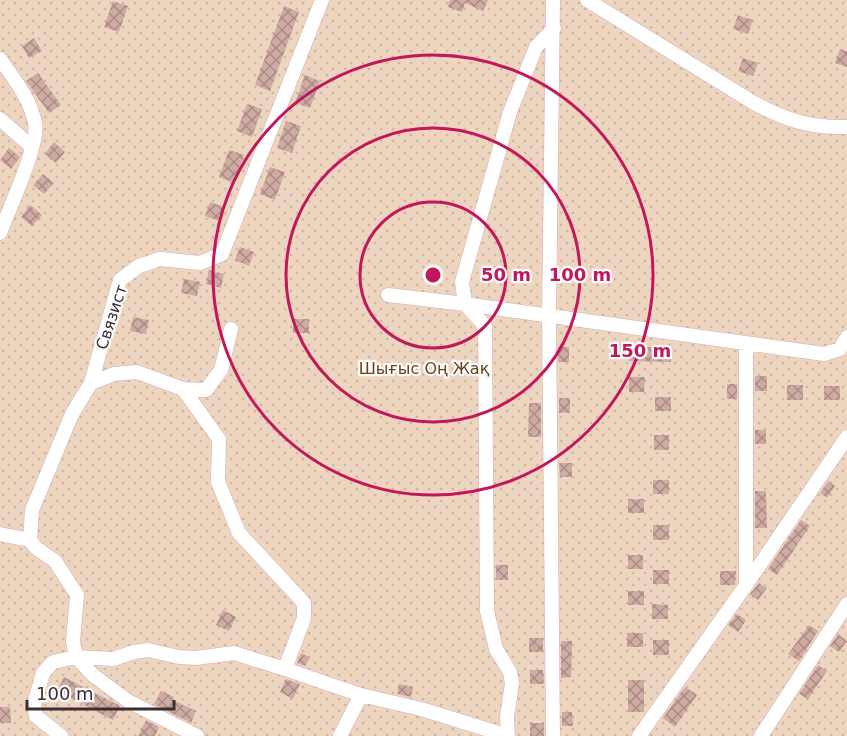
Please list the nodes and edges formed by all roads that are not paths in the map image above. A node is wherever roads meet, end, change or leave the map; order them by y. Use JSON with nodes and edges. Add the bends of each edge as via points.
{"nodes":[{"id":1,"x":322,"y":0,"type":"edge"},
{"id":2,"x":553,"y":0,"type":"edge"},
{"id":3,"x":587,"y":0,"type":"edge"},
{"id":4,"x":554,"y":28,"type":"junction"},
{"id":5,"x":0,"y":59,"type":"edge"},
{"id":6,"x":0,"y":119,"type":"edge"},
{"id":7,"x":847,"y":127,"type":"edge"},
{"id":8,"x":32,"y":147,"type":"junction"},
{"id":9,"x":0,"y":233,"type":"edge"},
{"id":10,"x":388,"y":295,"type":"dead end"},
{"id":11,"x":465,"y":304,"type":"junction"},
{"id":12,"x":549,"y":316,"type":"junction"},
{"id":13,"x":231,"y":329,"type":"dead end"},
{"id":14,"x":847,"y":337,"type":"edge"},
{"id":15,"x":746,"y":344,"type":"junction"},
{"id":16,"x":91,"y":383,"type":"junction"},
{"id":17,"x":183,"y":389,"type":"junction"},
{"id":18,"x":847,"y":437,"type":"edge"},
{"id":19,"x":0,"y":534,"type":"edge"},
{"id":20,"x":30,"y":540,"type":"junction"},
{"id":21,"x":746,"y":585,"type":"junction"},
{"id":22,"x":847,"y":604,"type":"edge"},
{"id":23,"x":76,"y":657,"type":"junction"},
{"id":24,"x":285,"y":669,"type":"junction"},
{"id":25,"x":361,"y":695,"type":"junction"},
{"id":26,"x":61,"y":736,"type":"edge"},
{"id":27,"x":197,"y":736,"type":"edge"},
{"id":28,"x":340,"y":736,"type":"edge"},
{"id":29,"x":508,"y":736,"type":"edge"},
{"id":30,"x":553,"y":736,"type":"edge"},
{"id":31,"x":639,"y":736,"type":"edge"},
{"id":32,"x":761,"y":736,"type":"edge"}],
"edges":[{"from":1,"to":16,"type":"street","name":"Связист","via":[[222,254],[200,263],[160,259],[139,266],[120,280]]},
{"from":2,"to":4,"type":"street"},
{"from":3,"to":7,"type":"street","via":[[782,118],[813,126]]},
{"from":4,"to":11,"type":"street","via":[[536,47],[510,112],[462,282]]},
{"from":4,"to":12,"type":"street"},
{"from":5,"to":8,"type":"street","via":[[25,94],[36,126]]},
{"from":6,"to":8,"type":"street"},
{"from":8,"to":9,"type":"street"},
{"from":10,"to":11,"type":"street"},
{"from":11,"to":12,"type":"street"},
{"from":11,"to":29,"type":"street","via":[[485,326],[487,611],[496,649],[512,683]]},
{"from":12,"to":15,"type":"street"},
{"from":12,"to":30,"type":"street"},
{"from":13,"to":17,"type":"street","via":[[221,370],[206,390]]},
{"from":14,"to":15,"type":"street","via":[[840,349],[824,354]]},
{"from":15,"to":21,"type":"street"},
{"from":16,"to":17,"type":"street","via":[[114,374],[137,372]]},
{"from":16,"to":20,"type":"street","name":"Связист","via":[[72,414],[32,510]]},
{"from":17,"to":24,"type":"street","via":[[219,439],[218,482],[239,533],[304,603],[304,618]]},
{"from":18,"to":21,"type":"street"},
{"from":19,"to":20,"type":"street"},
{"from":20,"to":23,"type":"street","via":[[55,561],[77,595],[73,641]]},
{"from":21,"to":31,"type":"street"},
{"from":22,"to":32,"type":"street"},
{"from":23,"to":24,"type":"street","via":[[113,659],[148,650],[188,657],[234,653]]},
{"from":23,"to":26,"type":"street","via":[[53,662],[43,673],[34,704],[36,716]]},
{"from":23,"to":27,"type":"street","via":[[128,701]]},
{"from":24,"to":25,"type":"street"},
{"from":25,"to":28,"type":"street"},
{"from":25,"to":29,"type":"street"}]}
